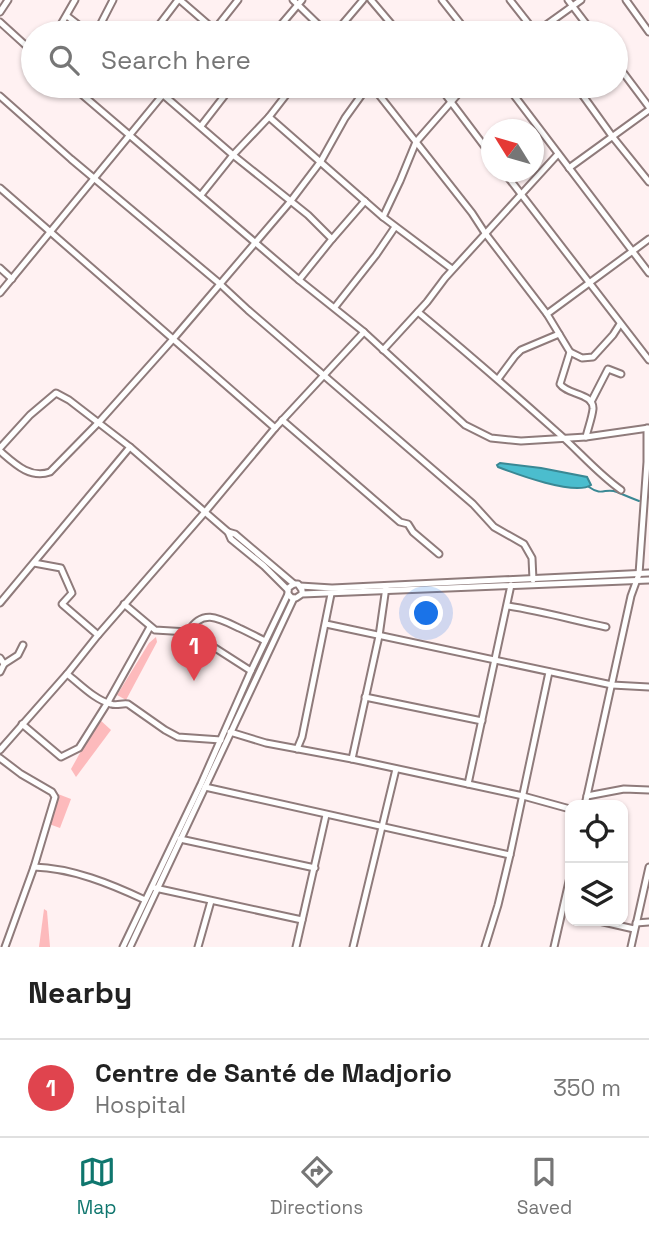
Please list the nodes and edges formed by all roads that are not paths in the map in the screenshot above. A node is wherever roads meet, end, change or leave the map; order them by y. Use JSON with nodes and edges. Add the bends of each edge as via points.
{"nodes":[{"id":1,"x":8,"y":0,"type":"edge"},
{"id":2,"x":75,"y":0,"type":"edge"},
{"id":3,"x":113,"y":0,"type":"edge"},
{"id":4,"x":179,"y":0,"type":"edge"},
{"id":5,"x":238,"y":0,"type":"edge"},
{"id":6,"x":363,"y":0,"type":"edge"},
{"id":7,"x":371,"y":0,"type":"edge"},
{"id":8,"x":442,"y":0,"type":"edge"},
{"id":9,"x":510,"y":0,"type":"edge"},
{"id":10,"x":568,"y":0,"type":"edge"},
{"id":11,"x":581,"y":0,"type":"edge"},
{"id":12,"x":626,"y":0,"type":"edge"},
{"id":13,"x":297,"y":2,"type":"edge"},
{"id":14,"x":573,"y":6,"type":"junction"},
{"id":15,"x":0,"y":12,"type":"edge"},
{"id":16,"x":67,"y":16,"type":"junction"},
{"id":17,"x":64,"y":21,"type":"edge"},
{"id":18,"x":73,"y":21,"type":"edge"},
{"id":19,"x":102,"y":21,"type":"edge"},
{"id":20,"x":162,"y":21,"type":"edge"},
{"id":21,"x":203,"y":21,"type":"edge"},
{"id":22,"x":223,"y":21,"type":"edge"},
{"id":23,"x":283,"y":21,"type":"edge"},
{"id":24,"x":315,"y":21,"type":"edge"},
{"id":25,"x":345,"y":21,"type":"edge"},
{"id":26,"x":389,"y":21,"type":"edge"},
{"id":27,"x":459,"y":21,"type":"edge"},
{"id":28,"x":527,"y":21,"type":"edge"},
{"id":29,"x":552,"y":21,"type":"edge"},
{"id":30,"x":584,"y":21,"type":"edge"},
{"id":31,"x":0,"y":22,"type":"edge"},
{"id":32,"x":649,"y":32,"type":"edge"},
{"id":33,"x":21,"y":41,"type":"edge"},
{"id":34,"x":628,"y":80,"type":"edge"},
{"id":35,"x":0,"y":96,"type":"edge"},
{"id":36,"x":86,"y":98,"type":"edge"},
{"id":37,"x":160,"y":98,"type":"edge"},
{"id":38,"x":168,"y":98,"type":"edge"},
{"id":39,"x":223,"y":98,"type":"edge"},
{"id":40,"x":283,"y":98,"type":"edge"},
{"id":41,"x":361,"y":98,"type":"edge"},
{"id":42,"x":383,"y":98,"type":"edge"},
{"id":43,"x":448,"y":98,"type":"edge"},
{"id":44,"x":453,"y":98,"type":"edge"},
{"id":45,"x":516,"y":98,"type":"edge"},
{"id":46,"x":585,"y":98,"type":"edge"},
{"id":47,"x":450,"y":101,"type":"junction"},
{"id":48,"x":649,"y":109,"type":"edge"},
{"id":49,"x":269,"y":117,"type":"junction"},
{"id":50,"x":201,"y":126,"type":"junction"},
{"id":51,"x":129,"y":134,"type":"junction"},
{"id":52,"x":612,"y":136,"type":"junction"},
{"id":53,"x":416,"y":142,"type":"junction"},
{"id":54,"x":481,"y":142,"type":"edge"},
{"id":55,"x":558,"y":154,"type":"junction"},
{"id":56,"x":233,"y":155,"type":"junction"},
{"id":57,"x":321,"y":162,"type":"junction"},
{"id":58,"x":569,"y":168,"type":"junction"},
{"id":59,"x":95,"y":177,"type":"junction"},
{"id":60,"x":512,"y":182,"type":"edge"},
{"id":61,"x":649,"y":182,"type":"edge"},
{"id":62,"x":0,"y":188,"type":"edge"},
{"id":63,"x":521,"y":194,"type":"junction"},
{"id":64,"x":201,"y":195,"type":"junction"},
{"id":65,"x":365,"y":201,"type":"junction"},
{"id":66,"x":290,"y":202,"type":"junction"},
{"id":67,"x":383,"y":217,"type":"junction"},
{"id":68,"x":395,"y":227,"type":"junction"},
{"id":69,"x":50,"y":231,"type":"junction"},
{"id":70,"x":485,"y":233,"type":"junction"},
{"id":71,"x":332,"y":239,"type":"junction"},
{"id":72,"x":649,"y":239,"type":"edge"},
{"id":73,"x":255,"y":242,"type":"junction"},
{"id":74,"x":632,"y":252,"type":"junction"},
{"id":75,"x":0,"y":268,"type":"edge"},
{"id":76,"x":452,"y":269,"type":"junction"},
{"id":77,"x":649,"y":273,"type":"edge"},
{"id":78,"x":12,"y":279,"type":"junction"},
{"id":79,"x":299,"y":280,"type":"junction"},
{"id":80,"x":219,"y":283,"type":"junction"},
{"id":81,"x":589,"y":283,"type":"junction"},
{"id":82,"x":0,"y":293,"type":"edge"},
{"id":83,"x":335,"y":307,"type":"junction"},
{"id":84,"x":418,"y":312,"type":"junction"},
{"id":85,"x":547,"y":314,"type":"junction"},
{"id":86,"x":620,"y":324,"type":"junction"},
{"id":87,"x":364,"y":332,"type":"junction"},
{"id":88,"x":559,"y":334,"type":"junction"},
{"id":89,"x":173,"y":338,"type":"junction"},
{"id":90,"x":383,"y":350,"type":"junction"},
{"id":91,"x":570,"y":352,"type":"junction"},
{"id":92,"x":649,"y":360,"type":"edge"},
{"id":93,"x":621,"y":374,"type":"dead end"},
{"id":94,"x":324,"y":376,"type":"junction"},
{"id":95,"x":498,"y":379,"type":"junction"},
{"id":96,"x":591,"y":402,"type":"junction"},
{"id":97,"x":282,"y":421,"type":"junction"},
{"id":98,"x":99,"y":422,"type":"junction"},
{"id":99,"x":275,"y":428,"type":"junction"},
{"id":100,"x":648,"y":428,"type":"edge"},
{"id":101,"x":586,"y":437,"type":"junction"},
{"id":102,"x":565,"y":439,"type":"junction"},
{"id":103,"x":130,"y":447,"type":"junction"},
{"id":104,"x":0,"y":450,"type":"edge"},
{"id":105,"x":648,"y":462,"type":"edge"},
{"id":106,"x":621,"y":490,"type":"dead end"},
{"id":107,"x":205,"y":512,"type":"junction"},
{"id":108,"x":228,"y":532,"type":"junction"},
{"id":109,"x":439,"y":554,"type":"dead end"},
{"id":110,"x":34,"y":564,"type":"junction"},
{"id":111,"x":649,"y":573,"type":"edge"},
{"id":112,"x":638,"y":577,"type":"junction"},
{"id":113,"x":533,"y":580,"type":"junction"},
{"id":114,"x":649,"y":580,"type":"edge"},
{"id":115,"x":297,"y":585,"type":"junction"},
{"id":116,"x":511,"y":585,"type":"junction"},
{"id":117,"x":386,"y":588,"type":"junction"},
{"id":118,"x":290,"y":594,"type":"junction"},
{"id":119,"x":302,"y":594,"type":"junction"},
{"id":120,"x":331,"y":594,"type":"junction"},
{"id":121,"x":0,"y":603,"type":"edge"},
{"id":122,"x":124,"y":604,"type":"junction"},
{"id":123,"x":508,"y":606,"type":"junction"},
{"id":124,"x":326,"y":624,"type":"junction"},
{"id":125,"x":150,"y":626,"type":"junction"},
{"id":126,"x":606,"y":627,"type":"dead end"},
{"id":127,"x":188,"y":632,"type":"junction"},
{"id":128,"x":98,"y":635,"type":"junction"},
{"id":129,"x":379,"y":636,"type":"junction"},
{"id":130,"x":265,"y":641,"type":"junction"},
{"id":131,"x":23,"y":645,"type":"dead end"},
{"id":132,"x":0,"y":658,"type":"edge"},
{"id":133,"x":494,"y":660,"type":"junction"},
{"id":134,"x":4,"y":664,"type":"junction"},
{"id":135,"x":251,"y":671,"type":"junction"},
{"id":136,"x":0,"y":672,"type":"edge"},
{"id":137,"x":550,"y":672,"type":"junction"},
{"id":138,"x":67,"y":674,"type":"junction"},
{"id":139,"x":612,"y":685,"type":"junction"},
{"id":140,"x":649,"y":687,"type":"edge"},
{"id":141,"x":365,"y":697,"type":"junction"},
{"id":142,"x":108,"y":702,"type":"junction"},
{"id":143,"x":482,"y":721,"type":"junction"},
{"id":144,"x":22,"y":724,"type":"junction"},
{"id":145,"x":230,"y":732,"type":"junction"},
{"id":146,"x":221,"y":740,"type":"junction"},
{"id":147,"x":297,"y":749,"type":"junction"},
{"id":148,"x":0,"y":750,"type":"edge"},
{"id":149,"x":0,"y":758,"type":"edge"},
{"id":150,"x":352,"y":759,"type":"junction"},
{"id":151,"x":396,"y":769,"type":"junction"},
{"id":152,"x":468,"y":784,"type":"junction"},
{"id":153,"x":205,"y":787,"type":"junction"},
{"id":154,"x":649,"y":790,"type":"edge"},
{"id":155,"x":523,"y":796,"type":"junction"},
{"id":156,"x":587,"y":796,"type":"junction"},
{"id":157,"x":586,"y":800,"type":"edge"},
{"id":158,"x":565,"y":808,"type":"edge"},
{"id":159,"x":326,"y":815,"type":"junction"},
{"id":160,"x":381,"y":827,"type":"junction"},
{"id":161,"x":180,"y":839,"type":"junction"},
{"id":162,"x":510,"y":855,"type":"junction"},
{"id":163,"x":34,"y":867,"type":"junction"},
{"id":164,"x":649,"y":867,"type":"edge"},
{"id":165,"x":315,"y":868,"type":"junction"},
{"id":166,"x":154,"y":888,"type":"junction"},
{"id":167,"x":145,"y":900,"type":"junction"},
{"id":168,"x":211,"y":901,"type":"junction"},
{"id":169,"x":565,"y":918,"type":"edge"},
{"id":170,"x":302,"y":920,"type":"junction"},
{"id":171,"x":649,"y":922,"type":"edge"},
{"id":172,"x":628,"y":925,"type":"edge"},
{"id":173,"x":635,"y":926,"type":"junction"},
{"id":174,"x":0,"y":936,"type":"edge"},
{"id":175,"x":6,"y":944,"type":"edge"},
{"id":176,"x":123,"y":947,"type":"edge"},
{"id":177,"x":130,"y":947,"type":"edge"},
{"id":178,"x":198,"y":947,"type":"edge"},
{"id":179,"x":296,"y":947,"type":"edge"},
{"id":180,"x":352,"y":947,"type":"edge"},
{"id":181,"x":485,"y":947,"type":"edge"},
{"id":182,"x":554,"y":947,"type":"edge"},
{"id":183,"x":631,"y":947,"type":"edge"}],
"edges":[{"from":1,"to":15,"type":"street"},
{"from":2,"to":16,"type":"street"},
{"from":3,"to":19,"type":"street"},
{"from":4,"to":20,"type":"street"},
{"from":4,"to":21,"type":"street"},
{"from":5,"to":22,"type":"street"},
{"from":6,"to":25,"type":"street"},
{"from":7,"to":26,"type":"street"},
{"from":8,"to":27,"type":"street"},
{"from":9,"to":28,"type":"street"},
{"from":10,"to":14,"type":"street"},
{"from":11,"to":14,"type":"street"},
{"from":12,"to":32,"type":"street"},
{"from":13,"to":23,"type":"street"},
{"from":13,"to":24,"type":"street"},
{"from":14,"to":29,"type":"street"},
{"from":14,"to":30,"type":"street"},
{"from":16,"to":17,"type":"street"},
{"from":16,"to":18,"type":"street"},
{"from":31,"to":33,"type":"street"},
{"from":34,"to":48,"type":"street"},
{"from":35,"to":59,"type":"street"},
{"from":36,"to":51,"type":"street"},
{"from":37,"to":51,"type":"street"},
{"from":38,"to":50,"type":"street"},
{"from":39,"to":50,"type":"street"},
{"from":40,"to":49,"type":"street"},
{"from":41,"to":57,"type":"street"},
{"from":42,"to":53,"type":"street"},
{"from":43,"to":47,"type":"street"},
{"from":44,"to":47,"type":"street"},
{"from":45,"to":55,"type":"street"},
{"from":46,"to":52,"type":"street"},
{"from":47,"to":53,"type":"street"},
{"from":47,"to":54,"type":"street"},
{"from":48,"to":52,"type":"street"},
{"from":49,"to":56,"type":"street"},
{"from":49,"to":57,"type":"street"},
{"from":50,"to":56,"type":"street"},
{"from":51,"to":59,"type":"street"},
{"from":51,"to":64,"type":"street"},
{"from":52,"to":58,"type":"street"},
{"from":52,"to":61,"type":"street"},
{"from":53,"to":67,"type":"street"},
{"from":53,"to":70,"type":"street"},
{"from":55,"to":58,"type":"street"},
{"from":55,"to":63,"type":"street"},
{"from":56,"to":64,"type":"street"},
{"from":56,"to":66,"type":"street"},
{"from":57,"to":65,"type":"street"},
{"from":57,"to":66,"type":"street"},
{"from":58,"to":74,"type":"street"},
{"from":59,"to":69,"type":"street"},
{"from":59,"to":80,"type":"street"},
{"from":60,"to":63,"type":"street"},
{"from":62,"to":69,"type":"street"},
{"from":63,"to":70,"type":"street"},
{"from":63,"to":81,"type":"street"},
{"from":64,"to":73,"type":"street"},
{"from":65,"to":67,"type":"street"},
{"from":65,"to":71,"type":"street"},
{"from":66,"to":71,"type":"street"},
{"from":66,"to":73,"type":"street"},
{"from":67,"to":68,"type":"street"},
{"from":68,"to":76,"type":"street"},
{"from":68,"to":83,"type":"street"},
{"from":69,"to":78,"type":"street"},
{"from":69,"to":89,"type":"street"},
{"from":70,"to":76,"type":"street"},
{"from":70,"to":85,"type":"street"},
{"from":71,"to":79,"type":"street"},
{"from":72,"to":74,"type":"street"},
{"from":73,"to":79,"type":"street"},
{"from":73,"to":80,"type":"street"},
{"from":74,"to":77,"type":"street"},
{"from":74,"to":81,"type":"street"},
{"from":75,"to":78,"type":"street"},
{"from":76,"to":84,"type":"street"},
{"from":78,"to":82,"type":"street"},
{"from":79,"to":83,"type":"street"},
{"from":80,"to":89,"type":"street"},
{"from":80,"to":94,"type":"street"},
{"from":81,"to":85,"type":"street"},
{"from":81,"to":86,"type":"street"},
{"from":83,"to":87,"type":"street"},
{"from":84,"to":90,"type":"street"},
{"from":84,"to":95,"type":"street"},
{"from":85,"to":88,"type":"street"},
{"from":86,"to":91,"type":"street","via":[[593,357]]},
{"from":86,"to":92,"type":"street"},
{"from":87,"to":90,"type":"street"},
{"from":87,"to":94,"type":"street"},
{"from":88,"to":91,"type":"street"},
{"from":88,"to":95,"type":"street","via":[[521,350]]},
{"from":89,"to":98,"type":"street"},
{"from":89,"to":99,"type":"street"},
{"from":90,"to":102,"type":"street","via":[[449,412],[480,433],[503,440]]},
{"from":91,"to":96,"type":"street","via":[[560,384]]},
{"from":93,"to":96,"type":"street","via":[[608,369]]},
{"from":94,"to":97,"type":"street"},
{"from":94,"to":113,"type":"street","via":[[494,527],[524,544],[532,558]]},
{"from":95,"to":102,"type":"street"},
{"from":96,"to":101,"type":"street"},
{"from":97,"to":99,"type":"street"},
{"from":97,"to":109,"type":"street"},
{"from":98,"to":103,"type":"street"},
{"from":98,"to":104,"type":"street","via":[[50,472],[41,475],[18,467]]},
{"from":98,"to":104,"type":"street","via":[[56,393]]},
{"from":99,"to":107,"type":"street"},
{"from":100,"to":101,"type":"street"},
{"from":100,"to":105,"type":"street"},
{"from":101,"to":102,"type":"street"},
{"from":102,"to":106,"type":"street"},
{"from":103,"to":107,"type":"street"},
{"from":103,"to":110,"type":"street"},
{"from":105,"to":112,"type":"street"},
{"from":107,"to":108,"type":"street"},
{"from":107,"to":122,"type":"street"},
{"from":108,"to":115,"type":"street"},
{"from":108,"to":118,"type":"street"},
{"from":110,"to":121,"type":"street"},
{"from":110,"to":128,"type":"street","via":[[61,568],[72,593],[62,604]]},
{"from":111,"to":112,"type":"street"},
{"from":112,"to":113,"type":"street"},
{"from":112,"to":114,"type":"street"},
{"from":112,"to":116,"type":"street"},
{"from":112,"to":139,"type":"street"},
{"from":113,"to":117,"type":"street"},
{"from":115,"to":117,"type":"street"},
{"from":115,"to":118,"type":"street","via":[[290,586]]},
{"from":115,"to":119,"type":"street"},
{"from":116,"to":117,"type":"street"},
{"from":116,"to":123,"type":"street"},
{"from":117,"to":120,"type":"street"},
{"from":117,"to":129,"type":"street"},
{"from":118,"to":119,"type":"street","via":[[298,598]]},
{"from":118,"to":130,"type":"street"},
{"from":118,"to":145,"type":"street"},
{"from":119,"to":120,"type":"street"},
{"from":120,"to":124,"type":"street"},
{"from":122,"to":125,"type":"street"},
{"from":122,"to":128,"type":"street"},
{"from":123,"to":126,"type":"street"},
{"from":123,"to":133,"type":"street"},
{"from":124,"to":129,"type":"street"},
{"from":124,"to":147,"type":"street"},
{"from":125,"to":127,"type":"street"},
{"from":125,"to":142,"type":"street"},
{"from":127,"to":130,"type":"street","via":[[199,620],[218,618]]},
{"from":127,"to":135,"type":"street"},
{"from":128,"to":138,"type":"street"},
{"from":129,"to":133,"type":"street"},
{"from":129,"to":141,"type":"street"},
{"from":130,"to":135,"type":"street"},
{"from":131,"to":134,"type":"street","via":[[14,659]]},
{"from":132,"to":134,"type":"street"},
{"from":133,"to":137,"type":"street"},
{"from":133,"to":143,"type":"street"},
{"from":134,"to":136,"type":"street"},
{"from":135,"to":146,"type":"street"},
{"from":137,"to":139,"type":"street"},
{"from":137,"to":155,"type":"street"},
{"from":138,"to":142,"type":"street"},
{"from":138,"to":144,"type":"street"},
{"from":139,"to":140,"type":"street"},
{"from":139,"to":156,"type":"street"},
{"from":141,"to":143,"type":"street"},
{"from":141,"to":150,"type":"street"},
{"from":142,"to":144,"type":"street","via":[[79,748],[61,757]]},
{"from":142,"to":146,"type":"street","via":[[128,704],[178,737]]},
{"from":143,"to":152,"type":"street"},
{"from":144,"to":148,"type":"street"},
{"from":145,"to":147,"type":"street"},
{"from":145,"to":153,"type":"street"},
{"from":146,"to":166,"type":"street"},
{"from":147,"to":150,"type":"street"},
{"from":149,"to":163,"type":"street","via":[[55,797]]},
{"from":150,"to":151,"type":"street"},
{"from":151,"to":152,"type":"street"},
{"from":151,"to":160,"type":"street"},
{"from":152,"to":155,"type":"street"},
{"from":153,"to":159,"type":"street"},
{"from":153,"to":161,"type":"street"},
{"from":154,"to":156,"type":"street"},
{"from":155,"to":158,"type":"street"},
{"from":155,"to":162,"type":"street"},
{"from":156,"to":157,"type":"street"},
{"from":159,"to":160,"type":"street"},
{"from":159,"to":165,"type":"street"},
{"from":160,"to":162,"type":"street"},
{"from":160,"to":180,"type":"street"},
{"from":161,"to":165,"type":"street"},
{"from":161,"to":166,"type":"street"},
{"from":162,"to":181,"type":"street"},
{"from":163,"to":167,"type":"street","via":[[71,872]]},
{"from":163,"to":175,"type":"street"},
{"from":164,"to":173,"type":"street"},
{"from":165,"to":170,"type":"street"},
{"from":166,"to":167,"type":"street"},
{"from":166,"to":168,"type":"street"},
{"from":166,"to":177,"type":"street"},
{"from":167,"to":176,"type":"street"},
{"from":168,"to":170,"type":"street"},
{"from":168,"to":178,"type":"street"},
{"from":169,"to":182,"type":"street"},
{"from":170,"to":179,"type":"street"},
{"from":171,"to":173,"type":"street"},
{"from":172,"to":173,"type":"street"},
{"from":173,"to":183,"type":"street"},
{"from":174,"to":175,"type":"street"}]}
